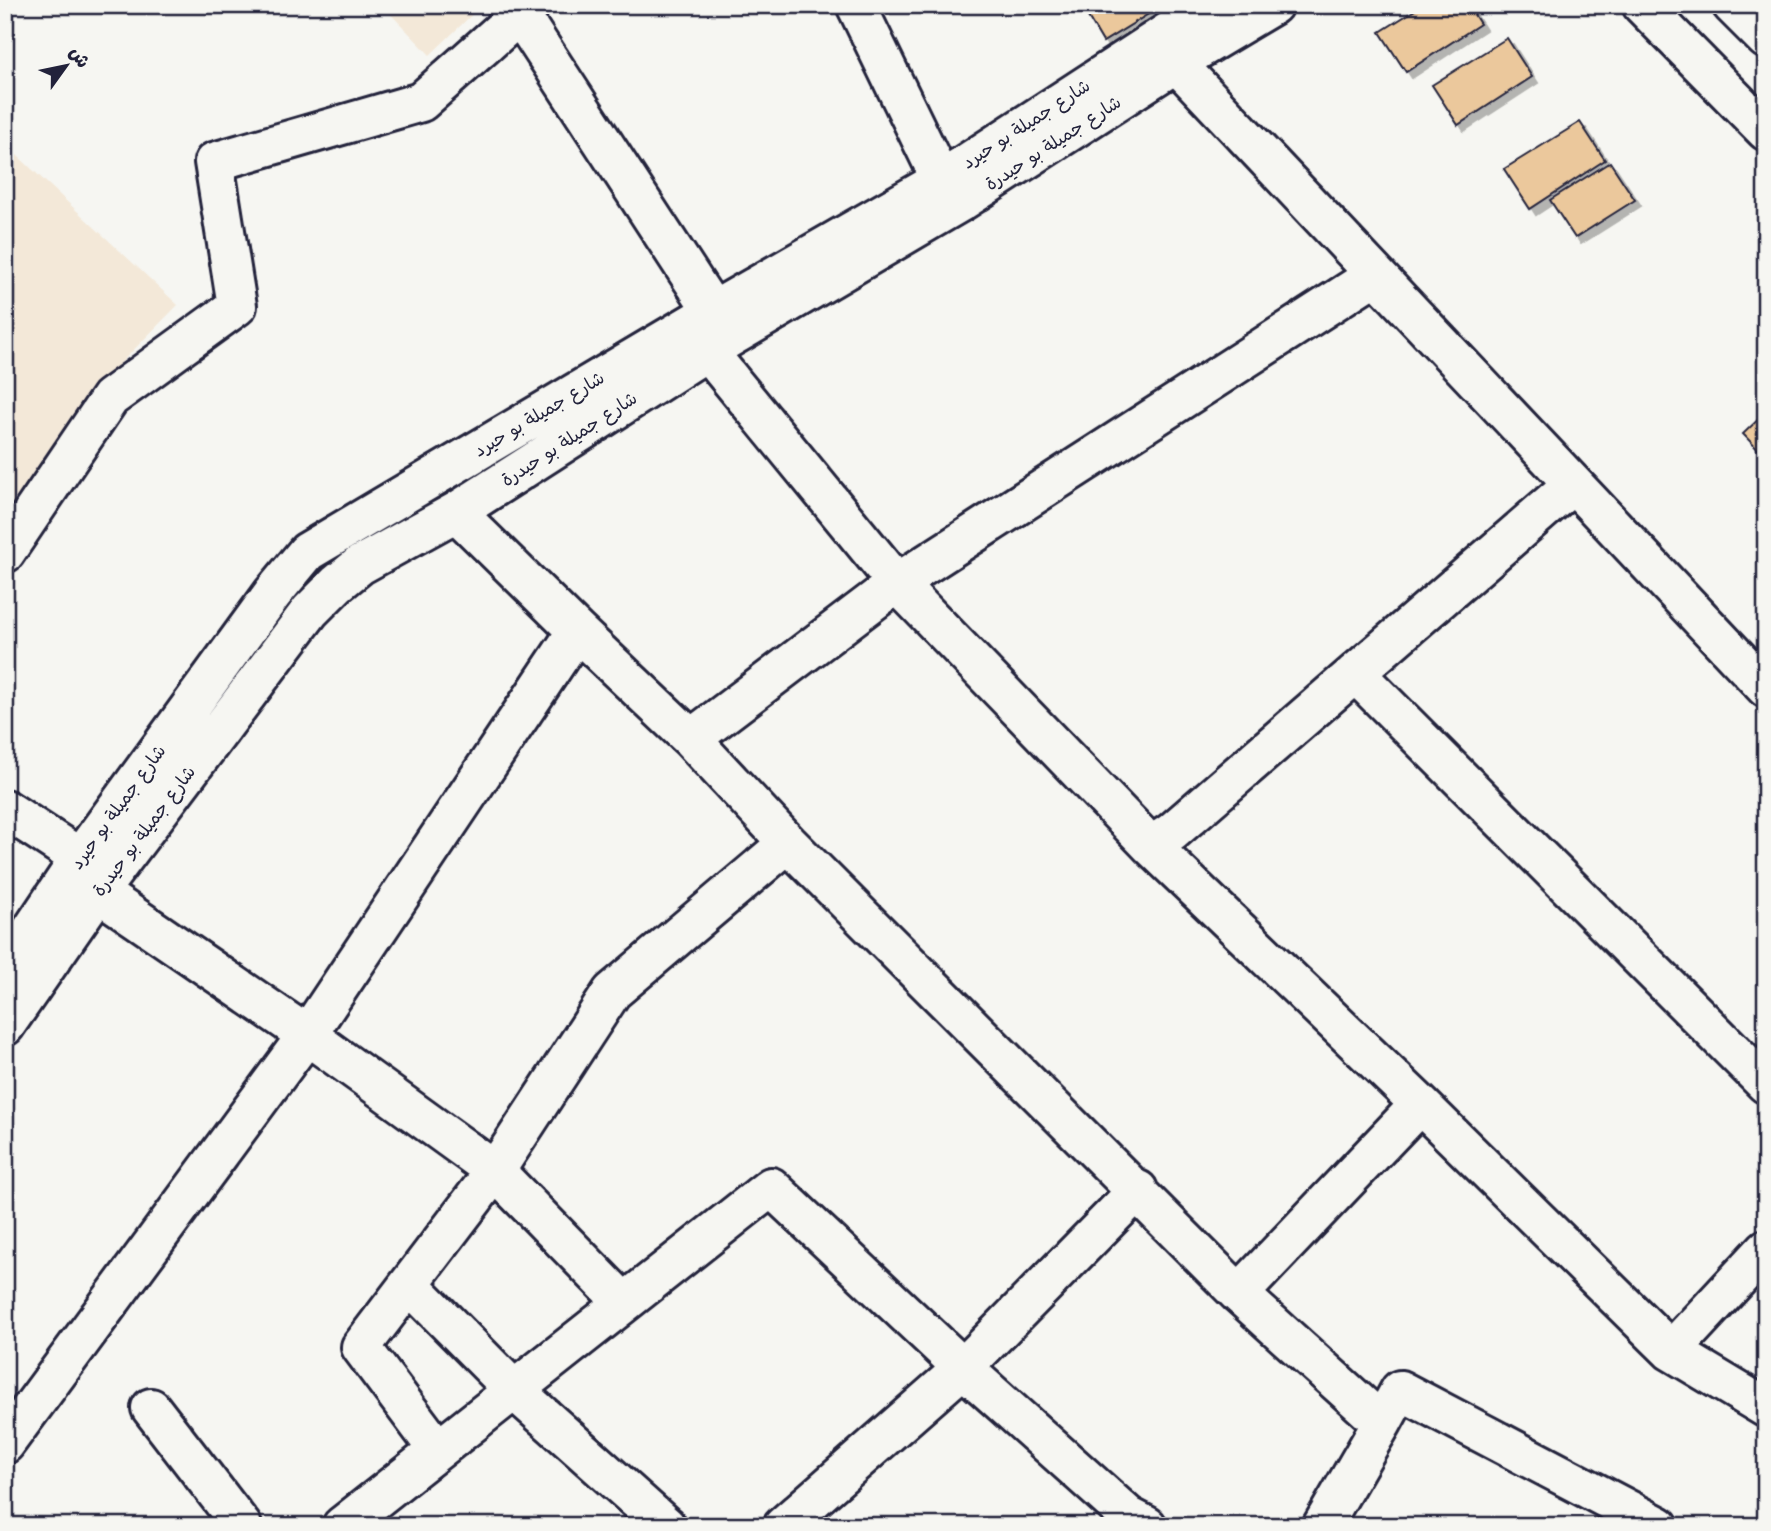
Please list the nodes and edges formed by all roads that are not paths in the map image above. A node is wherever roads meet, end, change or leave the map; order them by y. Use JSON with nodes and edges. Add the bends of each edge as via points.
{"nodes":[{"id":1,"x":856,"y":5,"type":"edge"},
{"id":2,"x":1273,"y":5,"type":"edge"},
{"id":3,"x":1642,"y":5,"type":"edge"},
{"id":4,"x":1732,"y":5,"type":"edge"},
{"id":5,"x":1206,"y":6,"type":"edge"},
{"id":6,"x":525,"y":10,"type":"edge"},
{"id":7,"x":1766,"y":39,"type":"edge"},
{"id":8,"x":1176,"y":63,"type":"junction"},
{"id":9,"x":1766,"y":131,"type":"edge"},
{"id":10,"x":941,"y":180,"type":"junction"},
{"id":11,"x":1375,"y":275,"type":"junction"},
{"id":12,"x":713,"y":311,"type":"junction"},
{"id":13,"x":707,"y":351,"type":"junction"},
{"id":14,"x":1573,"y":484,"type":"junction"},
{"id":15,"x":456,"y":512,"type":"junction"},
{"id":16,"x":5,"y":553,"type":"edge"},
{"id":17,"x":897,"y":583,"type":"junction"},
{"id":18,"x":577,"y":632,"type":"junction"},
{"id":19,"x":1355,"y":673,"type":"junction"},
{"id":20,"x":1766,"y":688,"type":"edge"},
{"id":21,"x":691,"y":738,"type":"junction"},
{"id":22,"x":5,"y":809,"type":"edge"},
{"id":23,"x":788,"y":843,"type":"junction"},
{"id":24,"x":1151,"y":846,"type":"junction"},
{"id":25,"x":80,"y":858,"type":"junction"},
{"id":26,"x":98,"y":892,"type":"junction"},
{"id":27,"x":5,"y":970,"type":"edge"},
{"id":28,"x":5,"y":1026,"type":"edge"},
{"id":29,"x":307,"y":1035,"type":"junction"},
{"id":30,"x":1766,"y":1084,"type":"edge"},
{"id":31,"x":1420,"y":1104,"type":"junction"},
{"id":32,"x":495,"y":1171,"type":"junction"},
{"id":33,"x":1138,"y":1190,"type":"junction"},
{"id":34,"x":1766,"y":1249,"type":"edge"},
{"id":35,"x":409,"y":1284,"type":"junction"},
{"id":36,"x":1239,"y":1294,"type":"junction"},
{"id":37,"x":624,"y":1303,"type":"junction"},
{"id":38,"x":1671,"y":1351,"type":"junction"},
{"id":39,"x":963,"y":1368,"type":"junction"},
{"id":40,"x":514,"y":1390,"type":"junction"},
{"id":41,"x":151,"y":1408,"type":"dead end"},
{"id":42,"x":1766,"y":1408,"type":"edge"},
{"id":43,"x":1382,"y":1423,"type":"junction"},
{"id":44,"x":5,"y":1444,"type":"edge"},
{"id":45,"x":438,"y":1450,"type":"junction"},
{"id":46,"x":242,"y":1526,"type":"edge"},
{"id":47,"x":342,"y":1526,"type":"edge"},
{"id":48,"x":666,"y":1526,"type":"edge"},
{"id":49,"x":783,"y":1526,"type":"edge"},
{"id":50,"x":1147,"y":1526,"type":"edge"},
{"id":51,"x":1322,"y":1526,"type":"edge"},
{"id":52,"x":1659,"y":1526,"type":"edge"}],
"edges":[{"from":1,"to":10,"type":"street"},
{"from":2,"to":8,"type":"street","name":"شارع جميلة بو حيدرة"},
{"from":3,"to":9,"type":"street"},
{"from":4,"to":7,"type":"street"},
{"from":5,"to":10,"type":"street","name":"شارع جميلة بو حيرد"},
{"from":6,"to":12,"type":"street"},
{"from":6,"to":16,"type":"street","via":[[421,102],[214,162],[237,306],[110,398]]},
{"from":8,"to":11,"type":"street"},
{"from":8,"to":13,"type":"street","name":"شارع جميلة بو حيدرة","via":[[962,201]]},
{"from":10,"to":12,"type":"street","name":"شارع جميلة بو حيرد"},
{"from":11,"to":14,"type":"street"},
{"from":11,"to":17,"type":"street"},
{"from":12,"to":25,"type":"street","name":"شارع جميلة بو حيرد","via":[[307,552]]},
{"from":13,"to":15,"type":"street","name":"شارع جميلة بو حيدرة"},
{"from":13,"to":17,"type":"street"},
{"from":14,"to":19,"type":"street"},
{"from":14,"to":20,"type":"street"},
{"from":15,"to":18,"type":"street"},
{"from":15,"to":26,"type":"street","name":"شارع جميلة بو حيدرة","via":[[360,565],[310,611]]},
{"from":17,"to":21,"type":"street"},
{"from":17,"to":24,"type":"street"},
{"from":18,"to":21,"type":"street"},
{"from":18,"to":29,"type":"street"},
{"from":19,"to":24,"type":"street"},
{"from":19,"to":30,"type":"street"},
{"from":21,"to":23,"type":"street"},
{"from":22,"to":25,"type":"street"},
{"from":23,"to":32,"type":"street","via":[[612,992]]},
{"from":23,"to":33,"type":"street"},
{"from":24,"to":31,"type":"street"},
{"from":25,"to":27,"type":"street","name":"شارع جميلة بو حيرد"},
{"from":26,"to":28,"type":"street","name":"شارع جميلة بو حيدرة"},
{"from":26,"to":29,"type":"street"},
{"from":29,"to":32,"type":"street"},
{"from":29,"to":44,"type":"street"},
{"from":31,"to":36,"type":"street"},
{"from":31,"to":38,"type":"street"},
{"from":32,"to":35,"type":"street"},
{"from":32,"to":37,"type":"street"},
{"from":33,"to":36,"type":"street"},
{"from":33,"to":39,"type":"street"},
{"from":34,"to":38,"type":"street"},
{"from":35,"to":40,"type":"street"},
{"from":35,"to":45,"type":"street","via":[[361,1348]]},
{"from":36,"to":43,"type":"street"},
{"from":37,"to":39,"type":"street","via":[[771,1187]]},
{"from":37,"to":40,"type":"street"},
{"from":38,"to":42,"type":"street"},
{"from":39,"to":49,"type":"street"},
{"from":39,"to":50,"type":"street","via":[[1128,1516]]},
{"from":40,"to":45,"type":"street"},
{"from":40,"to":48,"type":"street"},
{"from":41,"to":46,"type":"street"},
{"from":43,"to":51,"type":"street"},
{"from":43,"to":52,"type":"street","via":[[1400,1390]]},
{"from":45,"to":47,"type":"street"}]}
